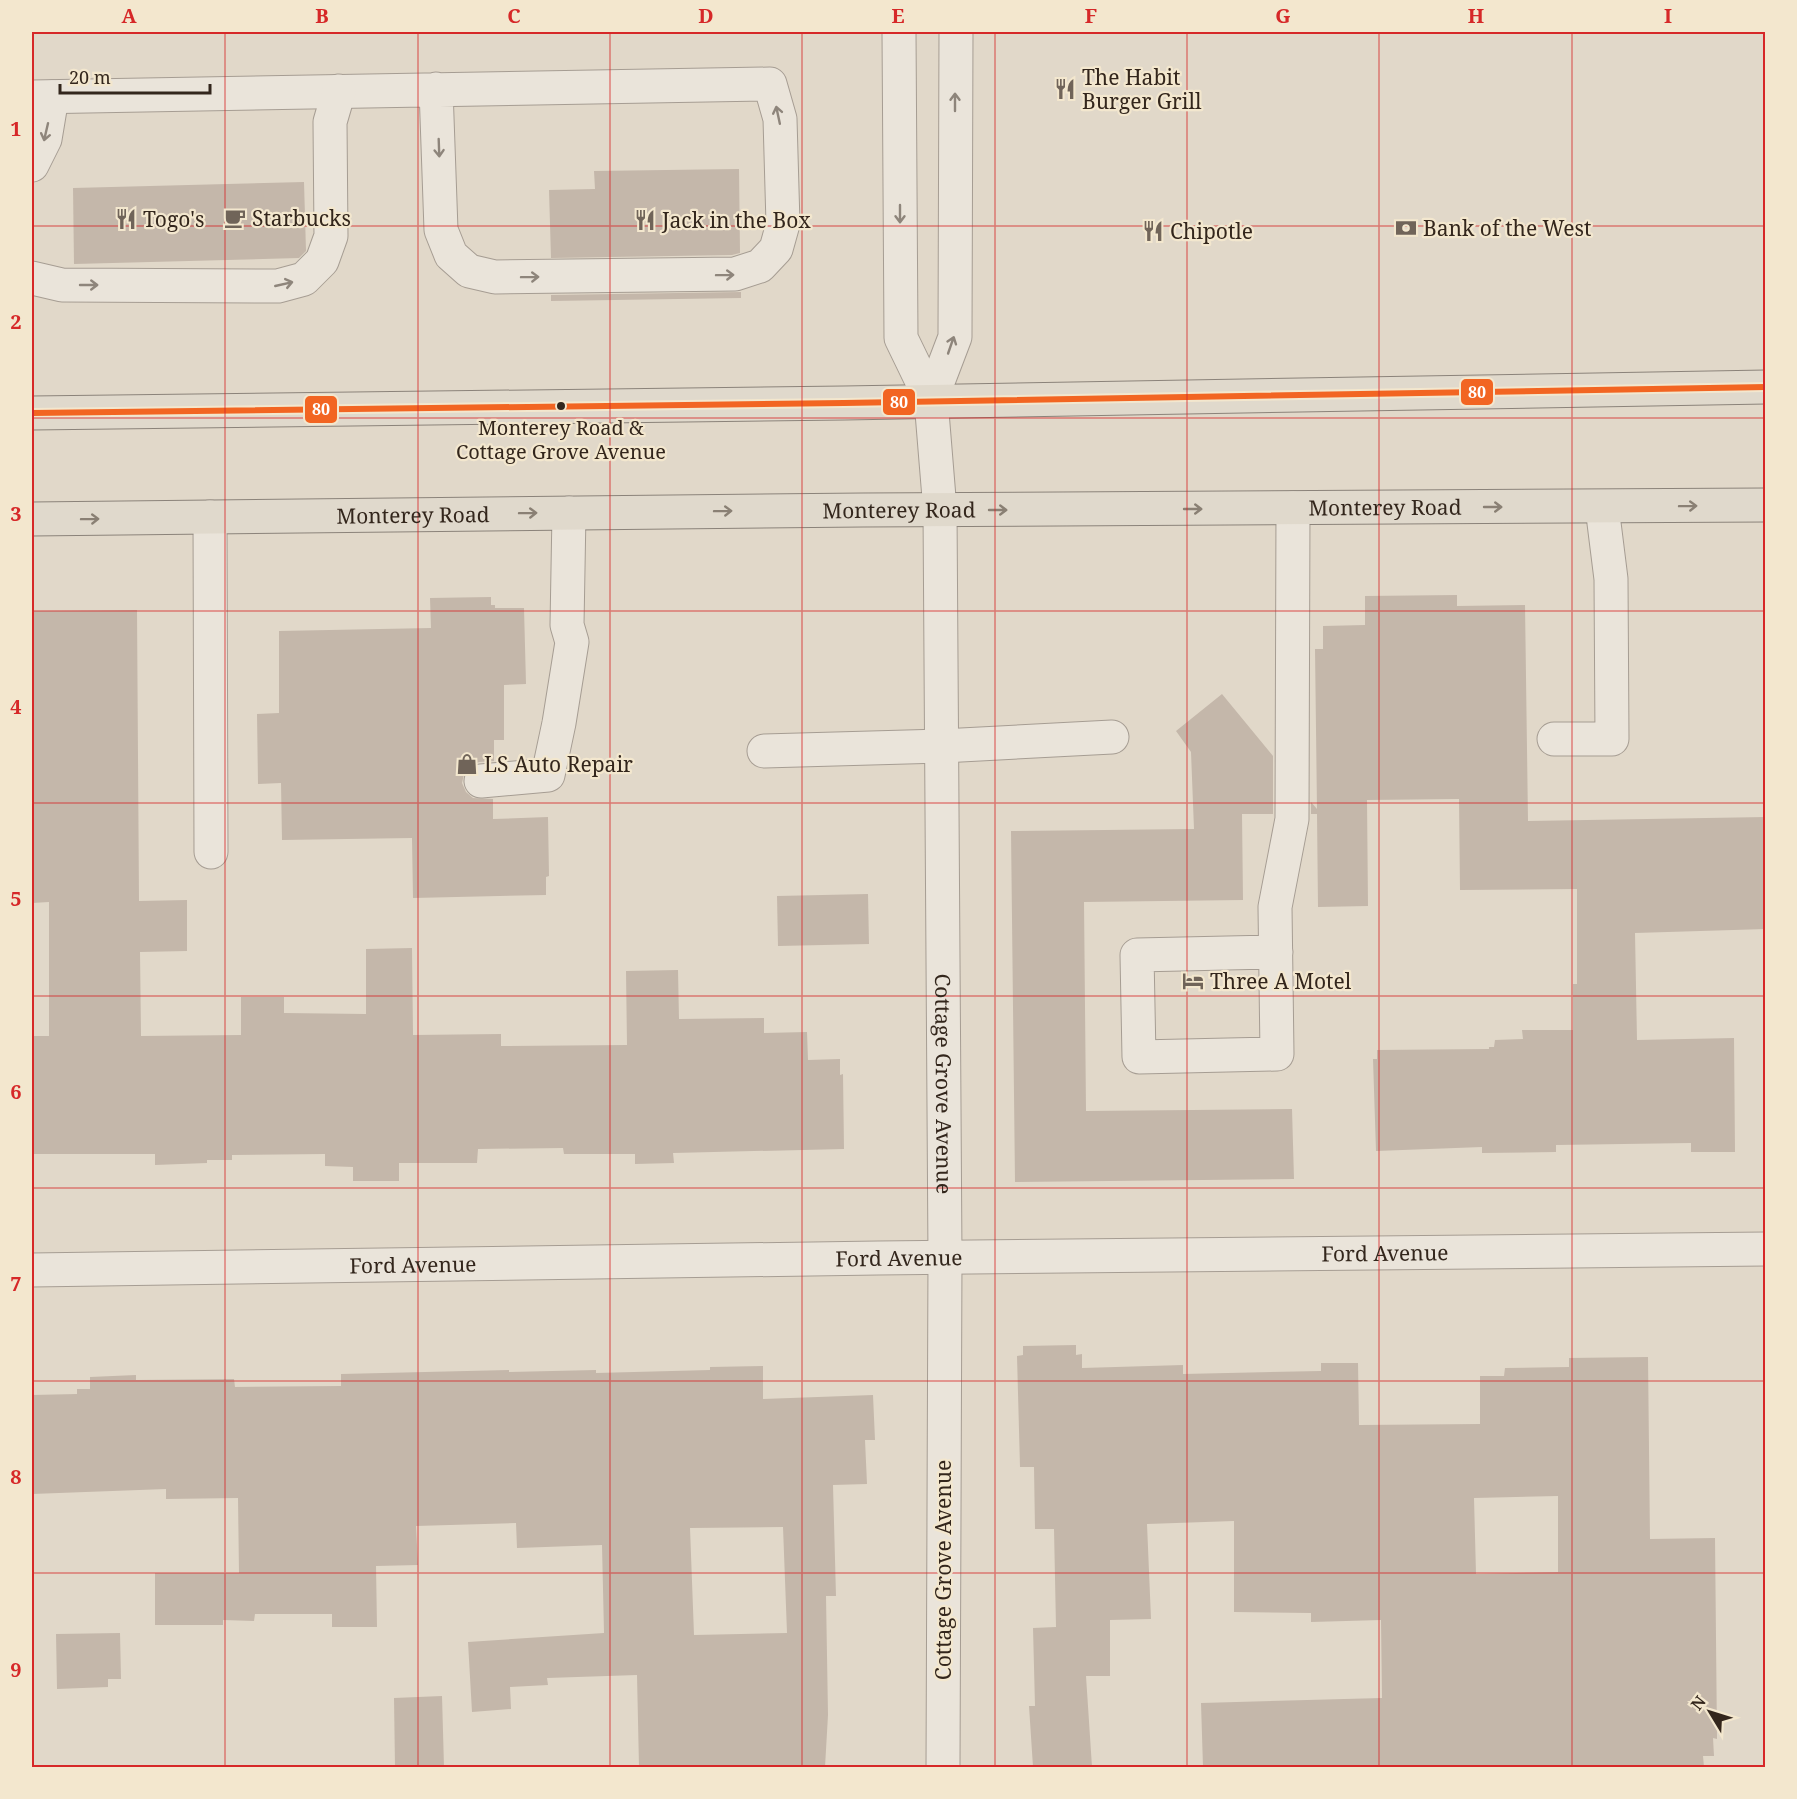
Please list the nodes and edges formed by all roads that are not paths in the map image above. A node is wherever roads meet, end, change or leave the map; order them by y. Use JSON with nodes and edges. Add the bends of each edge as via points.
{"nodes":[{"id":1,"x":899,"y":32,"type":"edge"},
{"id":2,"x":956,"y":32,"type":"edge"},
{"id":3,"x":436,"y":89,"type":"junction"},
{"id":4,"x":339,"y":92,"type":"junction"},
{"id":5,"x":42,"y":97,"type":"edge"},
{"id":6,"x":32,"y":165,"type":"edge"},
{"id":7,"x":32,"y":278,"type":"edge"},
{"id":8,"x":1766,"y":387,"type":"edge"},
{"id":9,"x":931,"y":400,"type":"junction"},
{"id":10,"x":32,"y":413,"type":"edge"},
{"id":11,"x":1766,"y":505,"type":"edge"},
{"id":12,"x":1602,"y":507,"type":"junction"},
{"id":13,"x":1293,"y":508,"type":"junction"},
{"id":14,"x":940,"y":510,"type":"junction"},
{"id":15,"x":569,"y":513,"type":"junction"},
{"id":16,"x":210,"y":517,"type":"junction"},
{"id":17,"x":32,"y":519,"type":"edge"},
{"id":18,"x":1112,"y":737,"type":"dead end"},
{"id":19,"x":1554,"y":739,"type":"dead end"},
{"id":20,"x":942,"y":746,"type":"junction"},
{"id":21,"x":764,"y":751,"type":"dead end"},
{"id":22,"x":481,"y":781,"type":"dead end"},
{"id":23,"x":211,"y":852,"type":"dead end"},
{"id":24,"x":1276,"y":952,"type":"junction"},
{"id":25,"x":1766,"y":1249,"type":"edge"},
{"id":26,"x":945,"y":1257,"type":"junction"},
{"id":27,"x":32,"y":1270,"type":"edge"},
{"id":28,"x":943,"y":1767,"type":"edge"}],
"edges":[{"from":1,"to":9,"type":"street","one_way":true,"via":[[900,338]]},
{"from":9,"to":2,"type":"street","one_way":true,"via":[[955,337]]},
{"from":3,"to":3,"type":"street","one_way":true,"via":[[441,230],[451,255],[469,271],[495,277],[735,274],[760,266],[776,249],[783,224],[780,119],[770,84]]},
{"from":3,"to":4,"type":"street"},
{"from":4,"to":5,"type":"street"},
{"from":7,"to":4,"type":"street","one_way":true,"via":[[62,285],[254,286],[278,286],[304,279],[322,261],[331,236],[330,122]]},
{"from":5,"to":6,"type":"street","one_way":true,"via":[[45,139]]},
{"from":8,"to":9,"type":"main road"},
{"from":9,"to":10,"type":"main road"},
{"from":9,"to":14,"type":"street","name":"Cottage Grove Avenue"},
{"from":12,"to":11,"type":"main road","name":"Monterey Road","one_way":true},
{"from":13,"to":12,"type":"main road","name":"Monterey Road","one_way":true},
{"from":12,"to":19,"type":"street","via":[[1611,579],[1612,739]]},
{"from":14,"to":13,"type":"main road","name":"Monterey Road","one_way":true},
{"from":13,"to":24,"type":"street","via":[[1292,819],[1275,907]]},
{"from":15,"to":14,"type":"main road","name":"Monterey Road","one_way":true},
{"from":14,"to":20,"type":"street","name":"Cottage Grove Avenue"},
{"from":16,"to":15,"type":"main road","name":"Monterey Road","one_way":true},
{"from":15,"to":22,"type":"street","via":[[567,625],[572,642],[548,775]]},
{"from":17,"to":16,"type":"main road","name":"Monterey Road","one_way":true},
{"from":16,"to":23,"type":"street"},
{"from":18,"to":20,"type":"street"},
{"from":20,"to":21,"type":"street"},
{"from":20,"to":26,"type":"street","name":"Cottage Grove Avenue"},
{"from":24,"to":24,"type":"street","via":[[1277,1054],[1138,1057],[1137,955]]},
{"from":25,"to":26,"type":"street","name":"Ford Avenue"},
{"from":26,"to":27,"type":"street","name":"Ford Avenue"},
{"from":26,"to":28,"type":"street","name":"Cottage Grove Avenue"}]}
